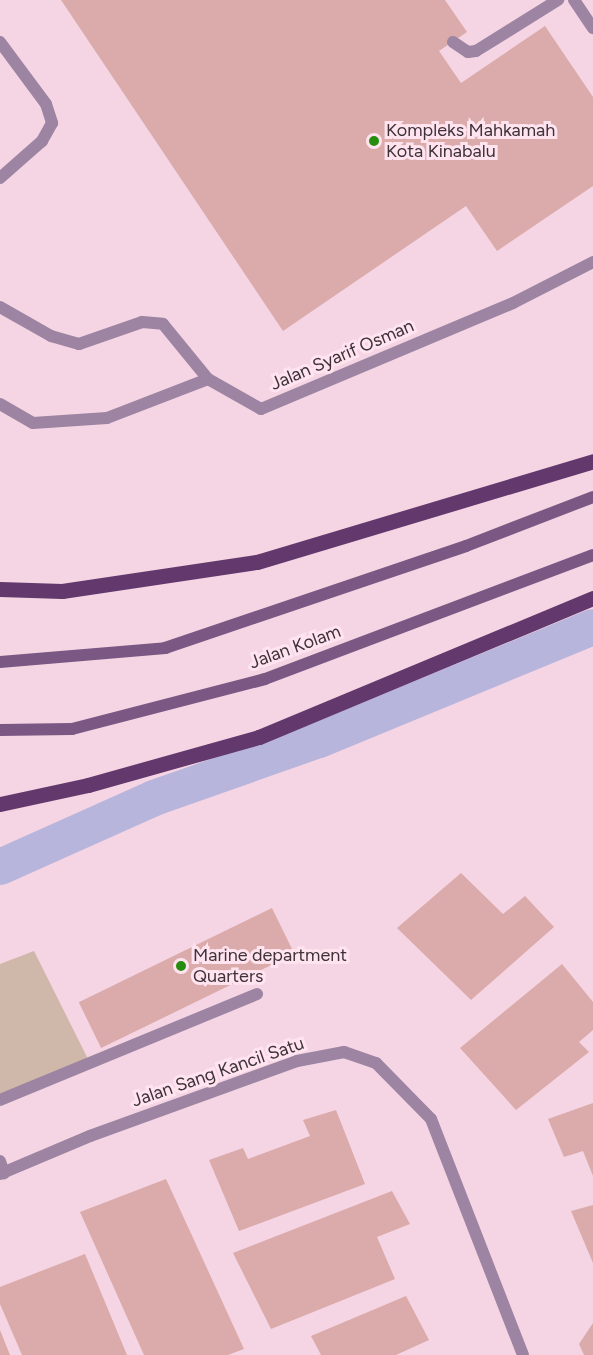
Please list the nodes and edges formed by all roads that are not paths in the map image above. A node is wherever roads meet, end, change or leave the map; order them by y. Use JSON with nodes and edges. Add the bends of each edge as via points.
{"nodes":[{"id":1,"x":558,"y":0,"type":"edge"},
{"id":2,"x":574,"y":0,"type":"edge"},
{"id":3,"x":593,"y":28,"type":"edge"},
{"id":4,"x":453,"y":42,"type":"dead end"},
{"id":5,"x":1,"y":49,"type":"edge"},
{"id":6,"x":0,"y":178,"type":"edge"},
{"id":7,"x":593,"y":262,"type":"edge"},
{"id":8,"x":0,"y":307,"type":"edge"},
{"id":9,"x":208,"y":379,"type":"junction"},
{"id":10,"x":0,"y":404,"type":"edge"},
{"id":11,"x":593,"y":461,"type":"edge"},
{"id":12,"x":593,"y":497,"type":"edge"},
{"id":13,"x":593,"y":555,"type":"edge"},
{"id":14,"x":0,"y":589,"type":"edge"},
{"id":15,"x":593,"y":598,"type":"edge"},
{"id":16,"x":0,"y":662,"type":"edge"},
{"id":17,"x":0,"y":730,"type":"edge"},
{"id":18,"x":0,"y":804,"type":"edge"},
{"id":19,"x":257,"y":994,"type":"dead end"},
{"id":20,"x":0,"y":1100,"type":"edge"},
{"id":21,"x":1,"y":1169,"type":"edge"},
{"id":22,"x":523,"y":1355,"type":"edge"}],
"edges":[{"from":1,"to":4,"type":"street","via":[[476,51],[460,49]]},
{"from":2,"to":3,"type":"street"},
{"from":5,"to":6,"type":"street","via":[[46,104],[51,123],[42,141]]},
{"from":7,"to":9,"type":"street","name":"Jalan Syarif Osman","via":[[513,303],[261,409]]},
{"from":8,"to":9,"type":"street","via":[[51,336],[79,344],[142,322],[163,324]]},
{"from":9,"to":10,"type":"street","via":[[107,418],[33,423]]},
{"from":11,"to":14,"type":"main road","via":[[257,562],[62,591]]},
{"from":12,"to":16,"type":"main road","via":[[466,546],[165,648]]},
{"from":13,"to":17,"type":"main road","name":"Jalan Kolam","via":[[265,679],[72,729]]},
{"from":15,"to":18,"type":"main road","via":[[259,737],[88,785]]},
{"from":19,"to":20,"type":"street"},
{"from":21,"to":22,"type":"street","name":"Jalan Sang Kancil Satu","via":[[297,1061],[344,1052],[365,1060],[402,1086],[431,1119]]}]}
